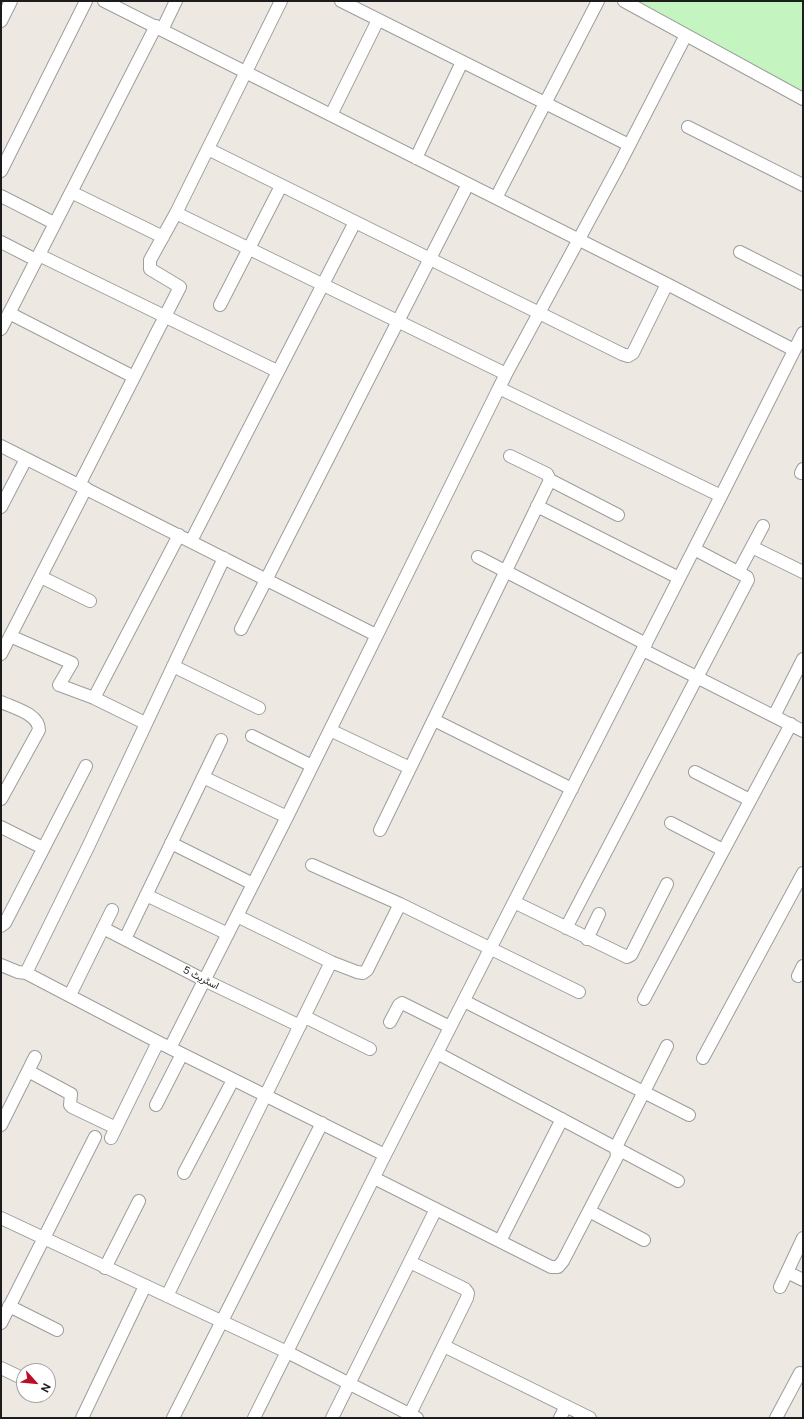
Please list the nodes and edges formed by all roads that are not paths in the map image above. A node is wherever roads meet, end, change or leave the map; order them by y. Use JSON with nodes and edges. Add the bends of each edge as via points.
{"nodes":[{"id":1,"x":11,"y":1,"type":"edge"},
{"id":2,"x":86,"y":1,"type":"edge"},
{"id":3,"x":104,"y":1,"type":"edge"},
{"id":4,"x":176,"y":1,"type":"edge"},
{"id":5,"x":281,"y":1,"type":"edge"},
{"id":6,"x":341,"y":1,"type":"edge"},
{"id":7,"x":598,"y":1,"type":"edge"},
{"id":8,"x":624,"y":1,"type":"edge"},
{"id":9,"x":360,"y":5,"type":"edge"},
{"id":10,"x":378,"y":20,"type":"junction"},
{"id":11,"x":1,"y":21,"type":"edge"},
{"id":12,"x":159,"y":28,"type":"junction"},
{"id":13,"x":686,"y":35,"type":"junction"},
{"id":14,"x":462,"y":62,"type":"junction"},
{"id":15,"x":246,"y":72,"type":"junction"},
{"id":16,"x":803,"y":99,"type":"edge"},
{"id":17,"x":544,"y":103,"type":"junction"},
{"id":18,"x":331,"y":115,"type":"junction"},
{"id":19,"x":688,"y":127,"type":"dead end"},
{"id":20,"x":629,"y":145,"type":"junction"},
{"id":21,"x":208,"y":150,"type":"junction"},
{"id":22,"x":416,"y":158,"type":"junction"},
{"id":23,"x":1,"y":171,"type":"edge"},
{"id":24,"x":468,"y":184,"type":"junction"},
{"id":25,"x":803,"y":185,"type":"edge"},
{"id":26,"x":281,"y":186,"type":"junction"},
{"id":27,"x":71,"y":192,"type":"junction"},
{"id":28,"x":1,"y":196,"type":"edge"},
{"id":29,"x":496,"y":198,"type":"junction"},
{"id":30,"x":176,"y":213,"type":"junction"},
{"id":31,"x":355,"y":222,"type":"junction"},
{"id":32,"x":54,"y":223,"type":"junction"},
{"id":33,"x":163,"y":237,"type":"junction"},
{"id":34,"x":579,"y":240,"type":"junction"},
{"id":35,"x":1,"y":242,"type":"edge"},
{"id":36,"x":248,"y":249,"type":"junction"},
{"id":37,"x":740,"y":252,"type":"dead end"},
{"id":38,"x":37,"y":258,"type":"junction"},
{"id":39,"x":429,"y":259,"type":"junction"},
{"id":40,"x":667,"y":284,"type":"junction"},
{"id":41,"x":803,"y":284,"type":"edge"},
{"id":42,"x":321,"y":285,"type":"junction"},
{"id":43,"x":220,"y":305,"type":"dead end"},
{"id":44,"x":9,"y":313,"type":"junction"},
{"id":45,"x":538,"y":313,"type":"junction"},
{"id":46,"x":165,"y":316,"type":"junction"},
{"id":47,"x":398,"y":322,"type":"junction"},
{"id":48,"x":1,"y":329,"type":"edge"},
{"id":49,"x":803,"y":333,"type":"edge"},
{"id":50,"x":797,"y":351,"type":"edge"},
{"id":51,"x":277,"y":371,"type":"junction"},
{"id":52,"x":506,"y":374,"type":"junction"},
{"id":53,"x":134,"y":377,"type":"junction"},
{"id":54,"x":499,"y":388,"type":"junction"},
{"id":55,"x":1,"y":446,"type":"edge"},
{"id":56,"x":510,"y":456,"type":"dead end"},
{"id":57,"x":26,"y":459,"type":"junction"},
{"id":58,"x":550,"y":480,"type":"junction"},
{"id":59,"x":83,"y":487,"type":"junction"},
{"id":60,"x":720,"y":496,"type":"junction"},
{"id":61,"x":537,"y":506,"type":"junction"},
{"id":62,"x":1,"y":507,"type":"edge"},
{"id":63,"x":618,"y":514,"type":"dead end"},
{"id":64,"x":763,"y":526,"type":"dead end"},
{"id":65,"x":179,"y":535,"type":"junction"},
{"id":66,"x":191,"y":541,"type":"junction"},
{"id":67,"x":752,"y":547,"type":"junction"},
{"id":68,"x":694,"y":549,"type":"junction"},
{"id":69,"x":478,"y":557,"type":"dead end"},
{"id":70,"x":224,"y":558,"type":"junction"},
{"id":71,"x":739,"y":571,"type":"junction"},
{"id":72,"x":504,"y":572,"type":"junction"},
{"id":73,"x":803,"y":572,"type":"edge"},
{"id":74,"x":41,"y":577,"type":"junction"},
{"id":75,"x":679,"y":578,"type":"junction"},
{"id":76,"x":266,"y":579,"type":"junction"},
{"id":77,"x":90,"y":601,"type":"dead end"},
{"id":78,"x":241,"y":629,"type":"dead end"},
{"id":79,"x":376,"y":635,"type":"junction"},
{"id":80,"x":10,"y":636,"type":"junction"},
{"id":81,"x":644,"y":647,"type":"junction"},
{"id":82,"x":1,"y":654,"type":"edge"},
{"id":83,"x":803,"y":659,"type":"edge"},
{"id":84,"x":173,"y":666,"type":"junction"},
{"id":85,"x":698,"y":678,"type":"junction"},
{"id":86,"x":94,"y":698,"type":"junction"},
{"id":87,"x":1,"y":702,"type":"edge"},
{"id":88,"x":259,"y":708,"type":"dead end"},
{"id":89,"x":774,"y":716,"type":"junction"},
{"id":90,"x":434,"y":720,"type":"junction"},
{"id":91,"x":145,"y":723,"type":"junction"},
{"id":92,"x":791,"y":724,"type":"junction"},
{"id":93,"x":330,"y":730,"type":"junction"},
{"id":94,"x":803,"y":731,"type":"edge"},
{"id":95,"x":252,"y":736,"type":"dead end"},
{"id":96,"x":221,"y":740,"type":"dead end"},
{"id":97,"x":86,"y":766,"type":"dead end"},
{"id":98,"x":312,"y":766,"type":"junction"},
{"id":99,"x":410,"y":768,"type":"junction"},
{"id":100,"x":695,"y":772,"type":"dead end"},
{"id":101,"x":203,"y":777,"type":"junction"},
{"id":102,"x":572,"y":789,"type":"junction"},
{"id":103,"x":1,"y":798,"type":"edge"},
{"id":104,"x":750,"y":800,"type":"junction"},
{"id":105,"x":288,"y":817,"type":"junction"},
{"id":106,"x":670,"y":823,"type":"dead end"},
{"id":107,"x":1,"y":827,"type":"edge"},
{"id":108,"x":380,"y":830,"type":"dead end"},
{"id":109,"x":171,"y":843,"type":"junction"},
{"id":110,"x":43,"y":848,"type":"junction"},
{"id":111,"x":723,"y":850,"type":"junction"},
{"id":112,"x":312,"y":865,"type":"dead end"},
{"id":113,"x":803,"y":873,"type":"edge"},
{"id":114,"x":253,"y":884,"type":"junction"},
{"id":115,"x":667,"y":884,"type":"dead end"},
{"id":116,"x":146,"y":895,"type":"junction"},
{"id":117,"x":514,"y":902,"type":"junction"},
{"id":118,"x":400,"y":904,"type":"junction"},
{"id":119,"x":112,"y":910,"type":"dead end"},
{"id":120,"x":599,"y":914,"type":"dead end"},
{"id":121,"x":237,"y":916,"type":"junction"},
{"id":122,"x":1,"y":925,"type":"edge"},
{"id":123,"x":103,"y":928,"type":"junction"},
{"id":124,"x":566,"y":928,"type":"junction"},
{"id":125,"x":228,"y":934,"type":"junction"},
{"id":126,"x":125,"y":939,"type":"junction"},
{"id":127,"x":587,"y":939,"type":"junction"},
{"id":128,"x":491,"y":949,"type":"junction"},
{"id":129,"x":331,"y":962,"type":"junction"},
{"id":130,"x":1,"y":965,"type":"edge"},
{"id":131,"x":26,"y":973,"type":"junction"},
{"id":132,"x":204,"y":980,"type":"junction"},
{"id":133,"x":578,"y":992,"type":"dead end"},
{"id":134,"x":70,"y":995,"type":"junction"},
{"id":135,"x":644,"y":999,"type":"dead end"},
{"id":136,"x":464,"y":1001,"type":"junction"},
{"id":137,"x":302,"y":1022,"type":"junction"},
{"id":138,"x":390,"y":1022,"type":"dead end"},
{"id":139,"x":450,"y":1027,"type":"junction"},
{"id":140,"x":158,"y":1042,"type":"junction"},
{"id":141,"x":667,"y":1046,"type":"dead end"},
{"id":142,"x":170,"y":1048,"type":"junction"},
{"id":143,"x":370,"y":1049,"type":"dead end"},
{"id":144,"x":437,"y":1053,"type":"junction"},
{"id":145,"x":182,"y":1054,"type":"junction"},
{"id":146,"x":35,"y":1057,"type":"dead end"},
{"id":147,"x":703,"y":1058,"type":"dead end"},
{"id":148,"x":28,"y":1071,"type":"junction"},
{"id":149,"x":233,"y":1080,"type":"junction"},
{"id":150,"x":644,"y":1092,"type":"junction"},
{"id":151,"x":266,"y":1095,"type":"junction"},
{"id":152,"x":156,"y":1104,"type":"dead end"},
{"id":153,"x":688,"y":1116,"type":"dead end"},
{"id":154,"x":562,"y":1119,"type":"junction"},
{"id":155,"x":322,"y":1123,"type":"junction"},
{"id":156,"x":1,"y":1125,"type":"edge"},
{"id":157,"x":95,"y":1137,"type":"dead end"},
{"id":158,"x":616,"y":1147,"type":"junction"},
{"id":159,"x":385,"y":1155,"type":"junction"},
{"id":160,"x":184,"y":1173,"type":"dead end"},
{"id":161,"x":374,"y":1178,"type":"junction"},
{"id":162,"x":678,"y":1181,"type":"dead end"},
{"id":163,"x":139,"y":1201,"type":"dead end"},
{"id":164,"x":436,"y":1209,"type":"junction"},
{"id":165,"x":589,"y":1211,"type":"junction"},
{"id":166,"x":1,"y":1218,"type":"edge"},
{"id":167,"x":803,"y":1238,"type":"edge"},
{"id":168,"x":44,"y":1239,"type":"junction"},
{"id":169,"x":644,"y":1240,"type":"dead end"},
{"id":170,"x":500,"y":1241,"type":"junction"},
{"id":171,"x":410,"y":1262,"type":"junction"},
{"id":172,"x":105,"y":1268,"type":"junction"},
{"id":173,"x":787,"y":1272,"type":"junction"},
{"id":174,"x":803,"y":1280,"type":"edge"},
{"id":175,"x":145,"y":1286,"type":"junction"},
{"id":176,"x":780,"y":1287,"type":"dead end"},
{"id":177,"x":167,"y":1296,"type":"junction"},
{"id":178,"x":9,"y":1306,"type":"junction"},
{"id":179,"x":1,"y":1322,"type":"edge"},
{"id":180,"x":222,"y":1322,"type":"junction"},
{"id":181,"x":57,"y":1330,"type":"dead end"},
{"id":182,"x":444,"y":1346,"type":"junction"},
{"id":183,"x":287,"y":1352,"type":"junction"},
{"id":184,"x":1,"y":1368,"type":"edge"},
{"id":185,"x":800,"y":1373,"type":"dead end"},
{"id":186,"x":16,"y":1375,"type":"edge"},
{"id":187,"x":350,"y":1383,"type":"junction"},
{"id":188,"x":566,"y":1406,"type":"junction"},
{"id":189,"x":414,"y":1416,"type":"edge"},
{"id":190,"x":84,"y":1418,"type":"edge"},
{"id":191,"x":173,"y":1418,"type":"edge"},
{"id":192,"x":254,"y":1418,"type":"edge"},
{"id":193,"x":332,"y":1418,"type":"edge"},
{"id":194,"x":560,"y":1418,"type":"edge"},
{"id":195,"x":590,"y":1418,"type":"edge"},
{"id":196,"x":776,"y":1418,"type":"edge"}],
"edges":[{"from":1,"to":11,"type":"street"},
{"from":2,"to":23,"type":"street"},
{"from":3,"to":12,"type":"street"},
{"from":4,"to":12,"type":"street"},
{"from":5,"to":15,"type":"street"},
{"from":6,"to":9,"type":"street"},
{"from":7,"to":17,"type":"street"},
{"from":8,"to":13,"type":"street"},
{"from":9,"to":10,"type":"street"},
{"from":10,"to":14,"type":"street"},
{"from":10,"to":18,"type":"street"},
{"from":12,"to":15,"type":"street"},
{"from":12,"to":27,"type":"street"},
{"from":13,"to":16,"type":"street"},
{"from":13,"to":20,"type":"street"},
{"from":14,"to":17,"type":"street"},
{"from":14,"to":22,"type":"street"},
{"from":15,"to":18,"type":"street"},
{"from":15,"to":21,"type":"street"},
{"from":17,"to":20,"type":"street"},
{"from":17,"to":29,"type":"street"},
{"from":18,"to":22,"type":"street"},
{"from":19,"to":25,"type":"street"},
{"from":20,"to":34,"type":"street"},
{"from":21,"to":26,"type":"street"},
{"from":21,"to":30,"type":"street"},
{"from":22,"to":24,"type":"street"},
{"from":24,"to":29,"type":"street"},
{"from":24,"to":39,"type":"street"},
{"from":26,"to":31,"type":"street"},
{"from":26,"to":36,"type":"street"},
{"from":27,"to":32,"type":"street"},
{"from":27,"to":33,"type":"street"},
{"from":28,"to":32,"type":"street"},
{"from":29,"to":34,"type":"street"},
{"from":30,"to":33,"type":"street"},
{"from":30,"to":36,"type":"street"},
{"from":31,"to":39,"type":"street"},
{"from":31,"to":42,"type":"street"},
{"from":32,"to":38,"type":"street"},
{"from":33,"to":46,"type":"street","via":[[150,260],[150,269],[180,287]]},
{"from":34,"to":40,"type":"street"},
{"from":34,"to":45,"type":"street"},
{"from":35,"to":38,"type":"street"},
{"from":36,"to":42,"type":"street"},
{"from":36,"to":43,"type":"street"},
{"from":37,"to":41,"type":"street"},
{"from":38,"to":44,"type":"street"},
{"from":38,"to":46,"type":"street"},
{"from":39,"to":45,"type":"street"},
{"from":39,"to":47,"type":"street"},
{"from":40,"to":45,"type":"street","via":[[633,353],[628,356]]},
{"from":40,"to":50,"type":"street"},
{"from":42,"to":47,"type":"street"},
{"from":42,"to":51,"type":"street"},
{"from":44,"to":48,"type":"street"},
{"from":44,"to":53,"type":"street"},
{"from":45,"to":52,"type":"street"},
{"from":46,"to":51,"type":"street"},
{"from":46,"to":53,"type":"street"},
{"from":47,"to":52,"type":"street"},
{"from":47,"to":76,"type":"street"},
{"from":49,"to":50,"type":"street"},
{"from":50,"to":60,"type":"street"},
{"from":51,"to":66,"type":"street"},
{"from":52,"to":54,"type":"street"},
{"from":53,"to":59,"type":"street"},
{"from":54,"to":60,"type":"street"},
{"from":54,"to":79,"type":"street"},
{"from":55,"to":57,"type":"street"},
{"from":56,"to":58,"type":"street","via":[[547,474]]},
{"from":57,"to":59,"type":"street"},
{"from":57,"to":62,"type":"street"},
{"from":58,"to":61,"type":"street"},
{"from":58,"to":63,"type":"street"},
{"from":59,"to":65,"type":"street"},
{"from":59,"to":74,"type":"street"},
{"from":60,"to":68,"type":"street"},
{"from":61,"to":72,"type":"street"},
{"from":61,"to":75,"type":"street"},
{"from":64,"to":67,"type":"street"},
{"from":65,"to":66,"type":"street"},
{"from":65,"to":86,"type":"street"},
{"from":66,"to":70,"type":"street"},
{"from":67,"to":71,"type":"street"},
{"from":67,"to":73,"type":"street"},
{"from":68,"to":71,"type":"street"},
{"from":68,"to":75,"type":"street"},
{"from":69,"to":72,"type":"street"},
{"from":70,"to":76,"type":"street"},
{"from":70,"to":84,"type":"street"},
{"from":71,"to":85,"type":"street","via":[[748,580]]},
{"from":72,"to":81,"type":"street"},
{"from":72,"to":90,"type":"street"},
{"from":74,"to":77,"type":"street"},
{"from":74,"to":80,"type":"street"},
{"from":75,"to":81,"type":"street"},
{"from":76,"to":78,"type":"street"},
{"from":76,"to":79,"type":"street"},
{"from":79,"to":93,"type":"street"},
{"from":80,"to":82,"type":"street"},
{"from":80,"to":86,"type":"street","via":[[72,663],[59,685]]},
{"from":81,"to":85,"type":"street"},
{"from":81,"to":102,"type":"street"},
{"from":83,"to":89,"type":"street"},
{"from":84,"to":88,"type":"street"},
{"from":84,"to":91,"type":"street"},
{"from":85,"to":89,"type":"street"},
{"from":85,"to":124,"type":"street"},
{"from":86,"to":91,"type":"street"},
{"from":87,"to":103,"type":"street","via":[[34,718],[39,730]]},
{"from":89,"to":92,"type":"street"},
{"from":90,"to":99,"type":"street"},
{"from":90,"to":102,"type":"street"},
{"from":91,"to":131,"type":"street"},
{"from":92,"to":94,"type":"street"},
{"from":92,"to":104,"type":"street"},
{"from":93,"to":98,"type":"street"},
{"from":93,"to":99,"type":"street"},
{"from":95,"to":98,"type":"street"},
{"from":96,"to":101,"type":"street"},
{"from":97,"to":110,"type":"street"},
{"from":98,"to":105,"type":"street"},
{"from":99,"to":108,"type":"street"},
{"from":100,"to":104,"type":"street"},
{"from":101,"to":105,"type":"street"},
{"from":101,"to":109,"type":"street"},
{"from":102,"to":117,"type":"street"},
{"from":104,"to":111,"type":"street"},
{"from":105,"to":114,"type":"street"},
{"from":106,"to":111,"type":"street"},
{"from":107,"to":110,"type":"street"},
{"from":109,"to":114,"type":"street"},
{"from":109,"to":116,"type":"street"},
{"from":110,"to":122,"type":"street","via":[[5,923]]},
{"from":111,"to":135,"type":"street"},
{"from":112,"to":118,"type":"street"},
{"from":113,"to":147,"type":"street"},
{"from":114,"to":121,"type":"street"},
{"from":115,"to":127,"type":"street","via":[[631,955],[623,957]]},
{"from":116,"to":125,"type":"street"},
{"from":116,"to":126,"type":"street"},
{"from":117,"to":124,"type":"street"},
{"from":117,"to":128,"type":"street"},
{"from":118,"to":128,"type":"street"},
{"from":118,"to":129,"type":"street","via":[[363,973]]},
{"from":119,"to":123,"type":"street"},
{"from":120,"to":127,"type":"street"},
{"from":121,"to":125,"type":"street"},
{"from":121,"to":129,"type":"street"},
{"from":123,"to":126,"type":"street","name":"اسٹریٹ 5"},
{"from":123,"to":134,"type":"street"},
{"from":124,"to":127,"type":"street"},
{"from":125,"to":132,"type":"street"},
{"from":126,"to":132,"type":"street","name":"اسٹریٹ 5"},
{"from":128,"to":133,"type":"street"},
{"from":128,"to":136,"type":"street"},
{"from":129,"to":137,"type":"street"},
{"from":130,"to":131,"type":"street"},
{"from":131,"to":134,"type":"street"},
{"from":132,"to":137,"type":"street","name":"اسٹریٹ 5"},
{"from":132,"to":142,"type":"street"},
{"from":134,"to":140,"type":"street"},
{"from":136,"to":139,"type":"street"},
{"from":136,"to":150,"type":"street"},
{"from":137,"to":143,"type":"street","name":"اسٹریٹ 5"},
{"from":137,"to":151,"type":"street"},
{"from":138,"to":139,"type":"street","via":[[402,1003]]},
{"from":139,"to":144,"type":"street"},
{"from":140,"to":142,"type":"street"},
{"from":140,"to":148,"type":"street","via":[[113,1133],[72,1107],[71,1094]]},
{"from":141,"to":150,"type":"street"},
{"from":142,"to":145,"type":"street"},
{"from":144,"to":154,"type":"street"},
{"from":144,"to":159,"type":"street"},
{"from":145,"to":149,"type":"street"},
{"from":145,"to":152,"type":"street"},
{"from":146,"to":148,"type":"street"},
{"from":148,"to":156,"type":"street"},
{"from":149,"to":151,"type":"street"},
{"from":149,"to":160,"type":"street"},
{"from":150,"to":153,"type":"street"},
{"from":150,"to":158,"type":"street"},
{"from":151,"to":155,"type":"street"},
{"from":151,"to":177,"type":"street"},
{"from":154,"to":158,"type":"street"},
{"from":154,"to":170,"type":"street"},
{"from":155,"to":159,"type":"street"},
{"from":155,"to":180,"type":"street"},
{"from":157,"to":168,"type":"street"},
{"from":158,"to":162,"type":"street"},
{"from":158,"to":165,"type":"street","via":[[617,1156]]},
{"from":159,"to":161,"type":"street"},
{"from":161,"to":164,"type":"street"},
{"from":161,"to":183,"type":"street"},
{"from":163,"to":172,"type":"street"},
{"from":164,"to":170,"type":"street"},
{"from":164,"to":171,"type":"street"},
{"from":165,"to":169,"type":"street"},
{"from":165,"to":170,"type":"street","via":[[558,1267],[551,1267]]},
{"from":166,"to":168,"type":"street"},
{"from":167,"to":173,"type":"street"},
{"from":168,"to":172,"type":"street"},
{"from":168,"to":178,"type":"street"},
{"from":171,"to":182,"type":"street","via":[[465,1289],[468,1293]]},
{"from":171,"to":187,"type":"street"},
{"from":172,"to":175,"type":"street"},
{"from":173,"to":174,"type":"street"},
{"from":173,"to":176,"type":"street"},
{"from":175,"to":177,"type":"street"},
{"from":175,"to":190,"type":"street"},
{"from":177,"to":180,"type":"street"},
{"from":178,"to":179,"type":"street"},
{"from":178,"to":181,"type":"street"},
{"from":180,"to":183,"type":"street"},
{"from":180,"to":191,"type":"street"},
{"from":182,"to":188,"type":"street"},
{"from":182,"to":189,"type":"street"},
{"from":183,"to":187,"type":"street"},
{"from":183,"to":192,"type":"street"},
{"from":184,"to":186,"type":"street"},
{"from":185,"to":196,"type":"street"},
{"from":187,"to":189,"type":"street"},
{"from":187,"to":193,"type":"street"},
{"from":188,"to":194,"type":"street"},
{"from":188,"to":195,"type":"street"}]}
